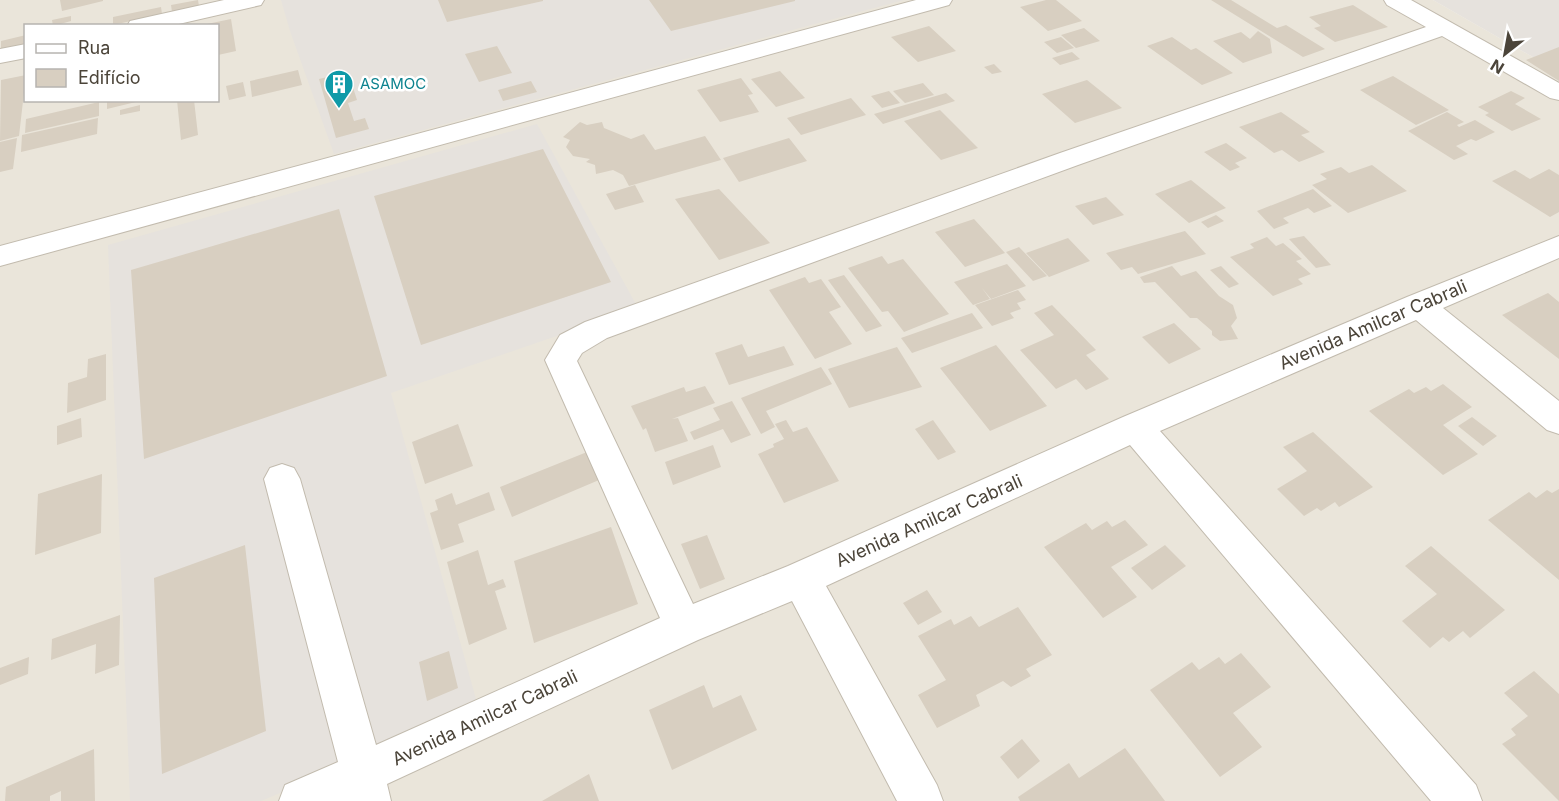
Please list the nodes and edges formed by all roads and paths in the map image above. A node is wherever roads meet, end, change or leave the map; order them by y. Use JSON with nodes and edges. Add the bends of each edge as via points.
{"nodes":[{"id":1,"x":253,"y":0,"type":"edge"},
{"id":2,"x":942,"y":0,"type":"edge"},
{"id":3,"x":1395,"y":0,"type":"edge"},
{"id":4,"x":147,"y":24,"type":"edge"},
{"id":5,"x":1444,"y":28,"type":"junction"},
{"id":6,"x":24,"y":51,"type":"edge"},
{"id":7,"x":0,"y":56,"type":"edge"},
{"id":8,"x":1559,"y":93,"type":"edge"},
{"id":9,"x":1559,"y":246,"type":"edge"},
{"id":10,"x":0,"y":256,"type":"edge"},
{"id":11,"x":1418,"y":305,"type":"junction"},
{"id":12,"x":1559,"y":420,"type":"edge"},
{"id":13,"x":1135,"y":427,"type":"junction"},
{"id":14,"x":282,"y":479,"type":"dead end"},
{"id":15,"x":801,"y":579,"type":"junction"},
{"id":16,"x":684,"y":627,"type":"junction"},
{"id":17,"x":366,"y":788,"type":"edge"},
{"id":18,"x":301,"y":801,"type":"edge"},
{"id":19,"x":921,"y":801,"type":"edge"},
{"id":20,"x":1460,"y":801,"type":"edge"}],
"edges":[{"from":1,"to":4,"type":"street"},
{"from":2,"to":10,"type":"street"},
{"from":3,"to":5,"type":"street"},
{"from":5,"to":8,"type":"street"},
{"from":5,"to":16,"type":"street","via":[[720,285],[596,330],[571,344],[561,360]]},
{"from":6,"to":7,"type":"street"},
{"from":9,"to":11,"type":"street","name":"Avenida Amilcar Cabrali"},
{"from":11,"to":12,"type":"street"},
{"from":11,"to":13,"type":"street","name":"Avenida Amilcar Cabrali"},
{"from":13,"to":15,"type":"street","name":"Avenida Amilcar Cabrali"},
{"from":13,"to":20,"type":"street"},
{"from":14,"to":17,"type":"street"},
{"from":15,"to":16,"type":"street","name":"Avenida Amilcar Cabrali"},
{"from":15,"to":19,"type":"street"},
{"from":16,"to":17,"type":"street","name":"Avenida Amilcar Cabrali"},
{"from":17,"to":18,"type":"street","name":"Avenida Amilcar Cabrali"}]}
